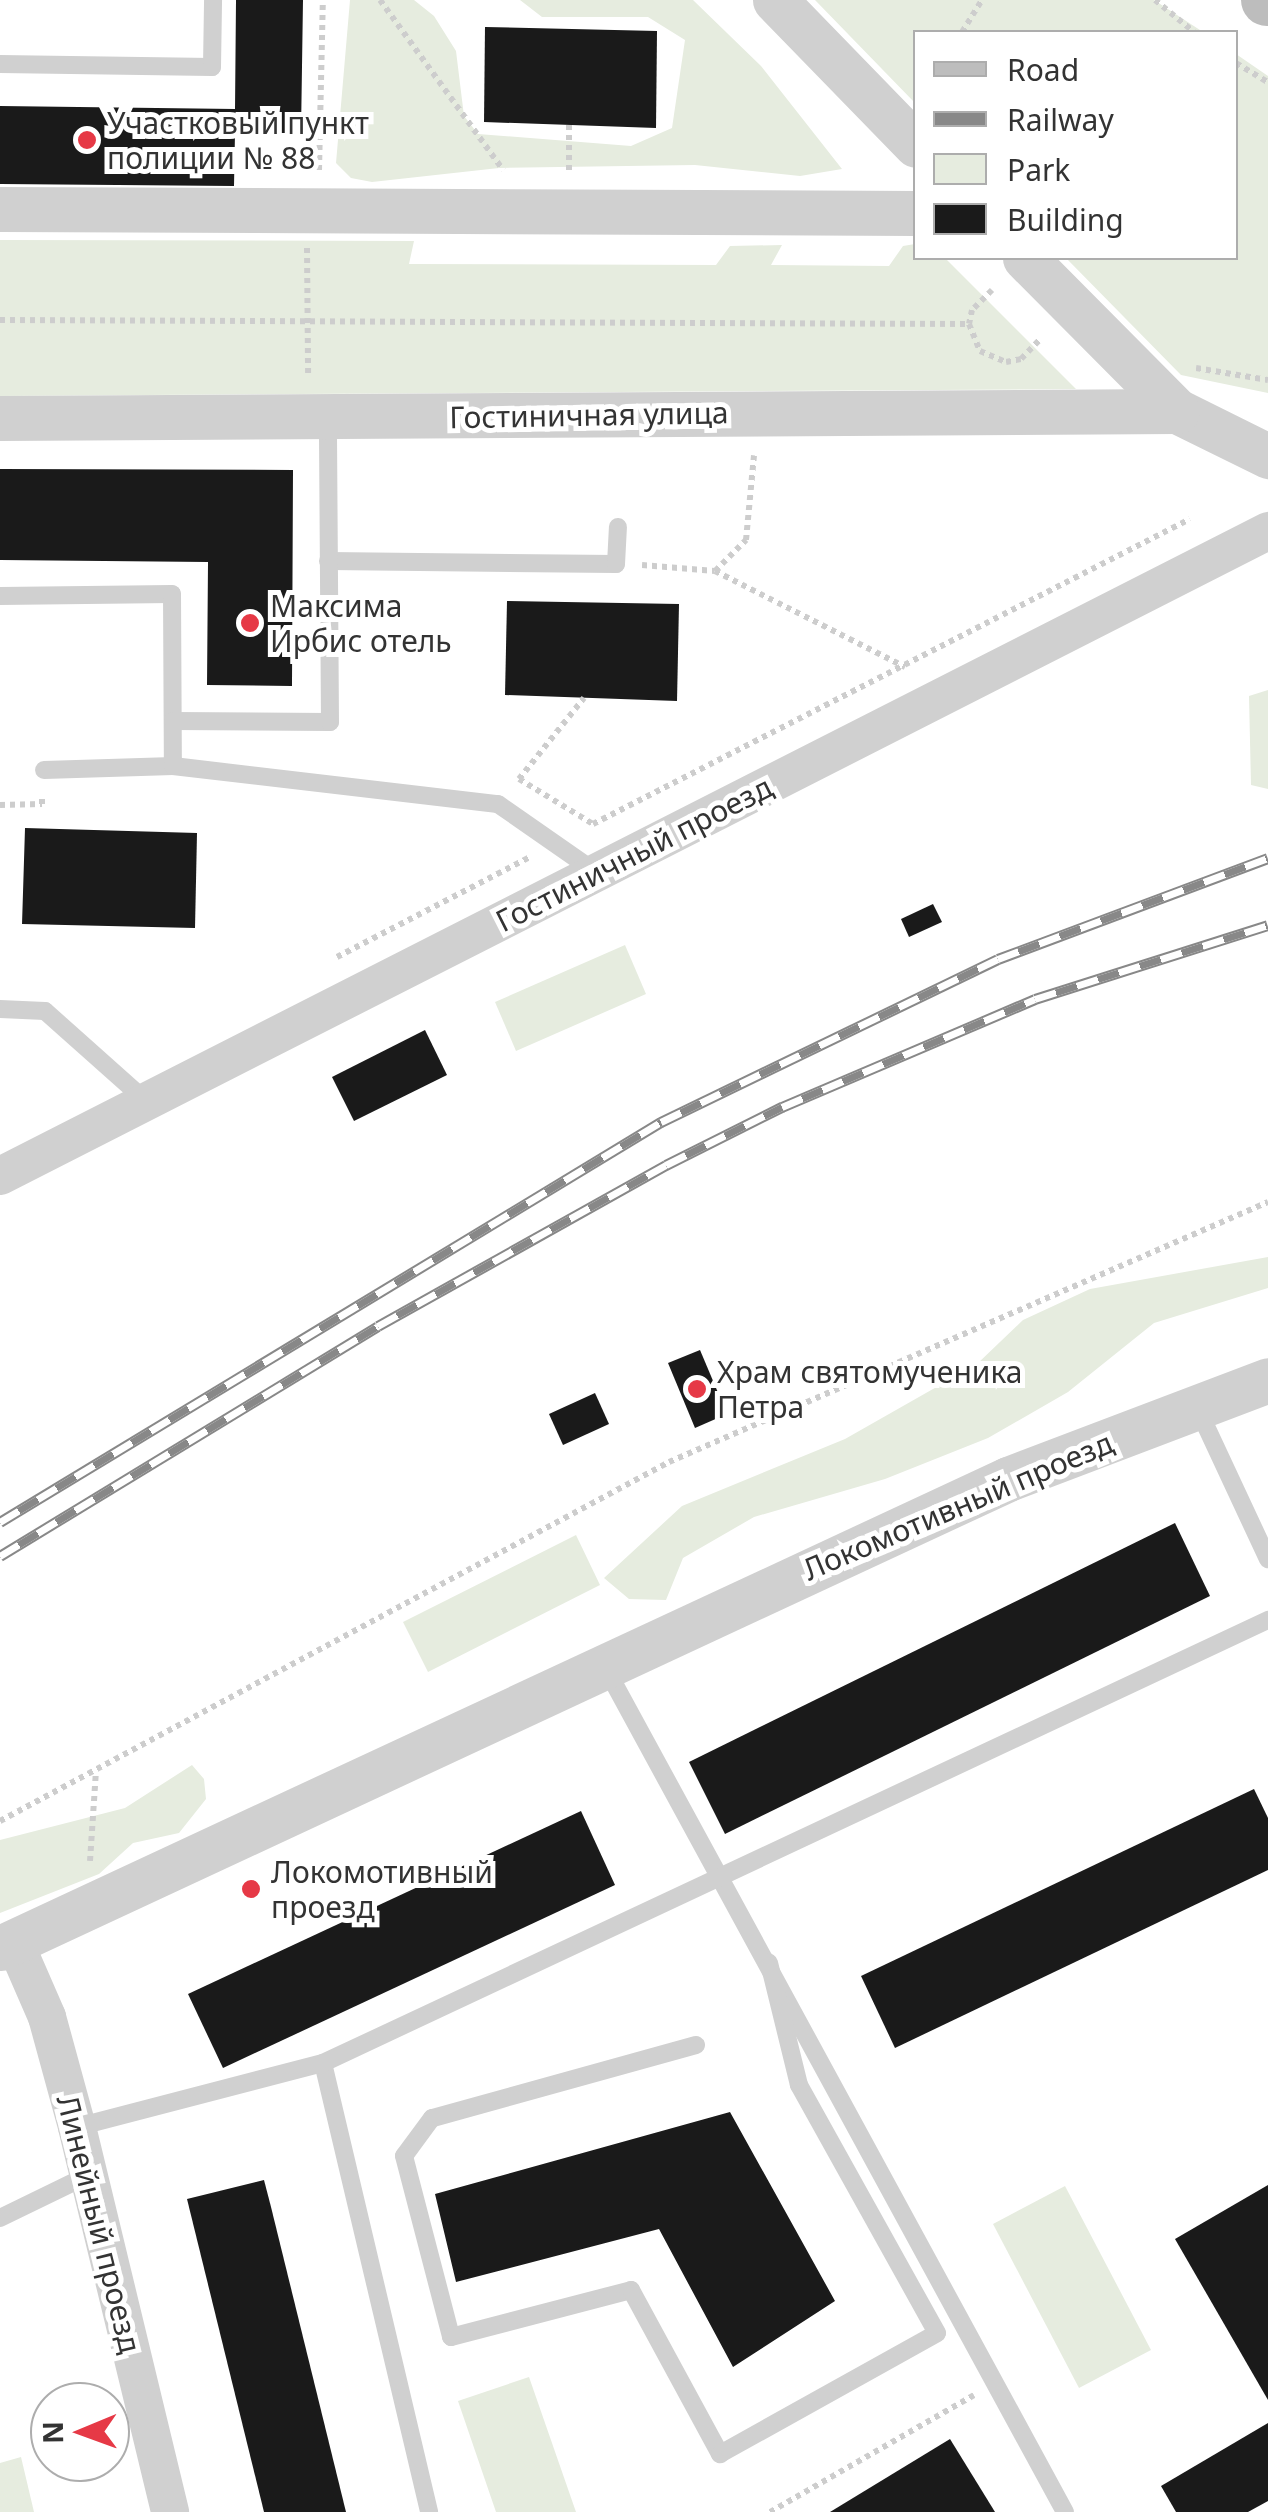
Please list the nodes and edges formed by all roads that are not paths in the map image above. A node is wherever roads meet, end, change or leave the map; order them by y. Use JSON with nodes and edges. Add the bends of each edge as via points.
{"nodes":[{"id":1,"x":213,"y":0,"type":"edge"},
{"id":2,"x":775,"y":0,"type":"edge"},
{"id":3,"x":0,"y":64,"type":"edge"},
{"id":4,"x":913,"y":142,"type":"edge"},
{"id":5,"x":0,"y":209,"type":"edge"},
{"id":6,"x":913,"y":213,"type":"edge"},
{"id":7,"x":1027,"y":260,"type":"edge"},
{"id":8,"x":318,"y":400,"type":"junction"},
{"id":9,"x":1177,"y":411,"type":"junction"},
{"id":10,"x":0,"y":418,"type":"edge"},
{"id":11,"x":1268,"y":456,"type":"edge"},
{"id":12,"x":618,"y":526,"type":"dead end"},
{"id":13,"x":1268,"y":531,"type":"edge"},
{"id":14,"x":328,"y":561,"type":"junction"},
{"id":15,"x":0,"y":596,"type":"edge"},
{"id":16,"x":173,"y":721,"type":"junction"},
{"id":17,"x":173,"y":766,"type":"junction"},
{"id":18,"x":44,"y":770,"type":"dead end"},
{"id":19,"x":597,"y":873,"type":"junction"},
{"id":20,"x":0,"y":1009,"type":"edge"},
{"id":21,"x":145,"y":1100,"type":"junction"},
{"id":22,"x":0,"y":1176,"type":"edge"},
{"id":23,"x":1268,"y":1380,"type":"edge"},
{"id":24,"x":1197,"y":1407,"type":"junction"},
{"id":25,"x":1268,"y":1559,"type":"edge"},
{"id":26,"x":1268,"y":1620,"type":"edge"},
{"id":27,"x":603,"y":1663,"type":"junction"},
{"id":28,"x":722,"y":1875,"type":"junction"},
{"id":29,"x":7,"y":1944,"type":"edge"},
{"id":30,"x":769,"y":1963,"type":"junction"},
{"id":31,"x":696,"y":2045,"type":"dead end"},
{"id":32,"x":323,"y":2063,"type":"junction"},
{"id":33,"x":77,"y":2127,"type":"junction"},
{"id":34,"x":88,"y":2175,"type":"junction"},
{"id":35,"x":0,"y":2218,"type":"edge"},
{"id":36,"x":170,"y":2512,"type":"edge"},
{"id":37,"x":429,"y":2512,"type":"edge"},
{"id":38,"x":1064,"y":2512,"type":"edge"}],
"edges":[{"from":1,"to":3,"type":"lane","via":[[212,66]]},
{"from":2,"to":4,"type":"street"},
{"from":5,"to":6,"type":"street"},
{"from":7,"to":9,"type":"street"},
{"from":8,"to":9,"type":"street","name":"Гостиничная улица"},
{"from":8,"to":10,"type":"street","name":"Гостиничная улица"},
{"from":8,"to":14,"type":"lane"},
{"from":9,"to":11,"type":"street"},
{"from":12,"to":14,"type":"lane","via":[[616,564]]},
{"from":13,"to":19,"type":"street","name":"Гостиничный проезд"},
{"from":14,"to":16,"type":"lane","via":[[330,722]]},
{"from":15,"to":16,"type":"lane","via":[[172,594]]},
{"from":16,"to":17,"type":"lane"},
{"from":17,"to":18,"type":"lane"},
{"from":17,"to":19,"type":"lane","via":[[498,804]]},
{"from":19,"to":21,"type":"street","name":"Гостиничный проезд"},
{"from":20,"to":21,"type":"lane","via":[[45,1011]]},
{"from":21,"to":22,"type":"street","name":"Гостиничный проезд"},
{"from":23,"to":24,"type":"street","name":"Локомотивный проезд"},
{"from":24,"to":25,"type":"lane"},
{"from":24,"to":27,"type":"street","name":"Локомотивный проезд","via":[[1008,1479]]},
{"from":26,"to":28,"type":"lane"},
{"from":27,"to":28,"type":"lane"},
{"from":27,"to":29,"type":"street","name":"Локомотивный проезд"},
{"from":28,"to":30,"type":"lane"},
{"from":28,"to":32,"type":"lane"},
{"from":29,"to":33,"type":"street","name":"Линейный проезд","via":[[47,2017]]},
{"from":30,"to":31,"type":"lane","via":[[799,2085],[937,2333],[720,2454],[631,2290],[451,2338],[404,2156],[432,2118]]},
{"from":30,"to":38,"type":"lane"},
{"from":32,"to":33,"type":"lane"},
{"from":32,"to":37,"type":"lane"},
{"from":33,"to":34,"type":"street","name":"Линейный проезд"},
{"from":34,"to":35,"type":"lane"},
{"from":34,"to":36,"type":"street","name":"Линейный проезд"}]}
